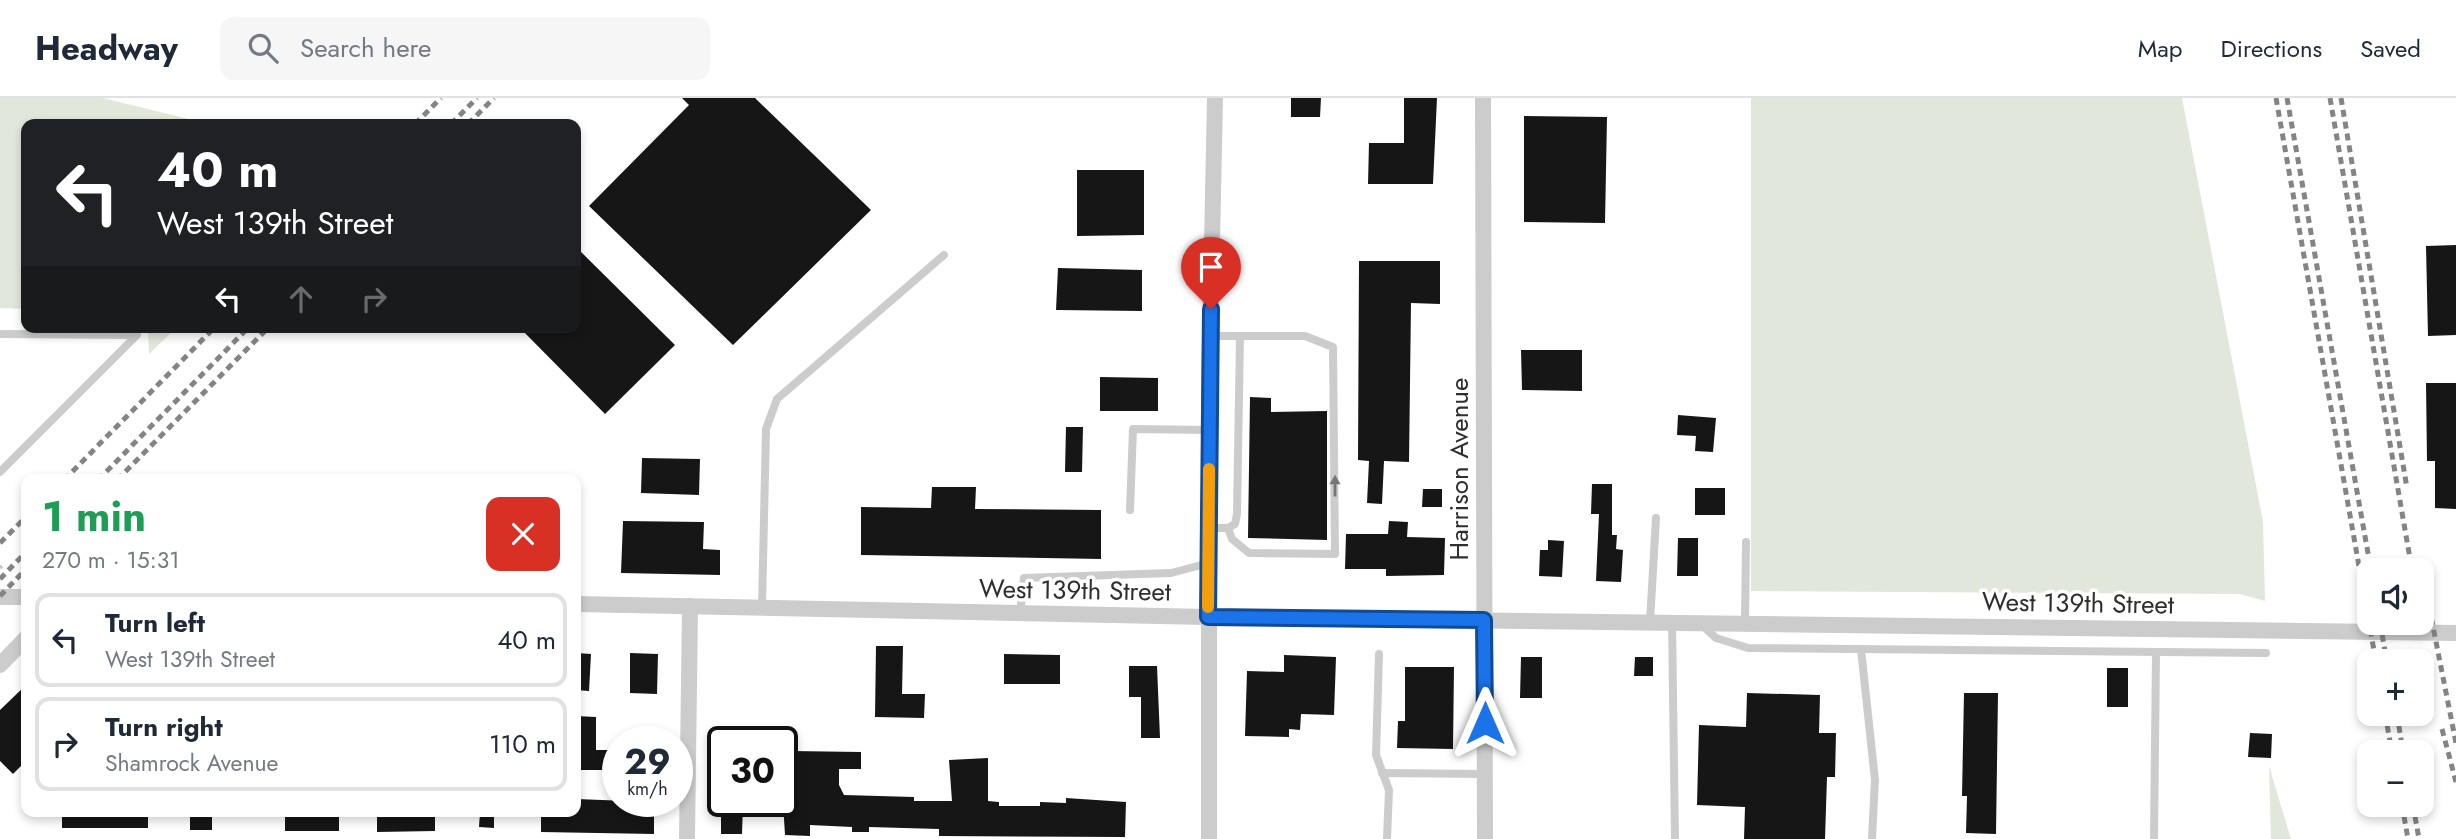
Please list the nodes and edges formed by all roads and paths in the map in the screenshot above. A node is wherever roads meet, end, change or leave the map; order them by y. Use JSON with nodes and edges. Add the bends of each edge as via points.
{"nodes":[{"id":1,"x":1215,"y":98,"type":"edge"},
{"id":2,"x":1483,"y":98,"type":"edge"},
{"id":3,"x":944,"y":255,"type":"dead end"},
{"id":4,"x":0,"y":334,"type":"edge"},
{"id":5,"x":1210,"y":336,"type":"junction"},
{"id":6,"x":1240,"y":336,"type":"junction"},
{"id":7,"x":1209,"y":430,"type":"junction"},
{"id":8,"x":0,"y":472,"type":"edge"},
{"id":9,"x":1130,"y":510,"type":"dead end"},
{"id":10,"x":1656,"y":518,"type":"dead end"},
{"id":11,"x":1209,"y":528,"type":"junction"},
{"id":12,"x":1228,"y":528,"type":"junction"},
{"id":13,"x":1746,"y":542,"type":"dead end"},
{"id":14,"x":1209,"y":563,"type":"junction"},
{"id":15,"x":0,"y":597,"type":"edge"},
{"id":16,"x":21,"y":597,"type":"edge"},
{"id":17,"x":581,"y":604,"type":"edge"},
{"id":18,"x":690,"y":606,"type":"junction"},
{"id":19,"x":762,"y":607,"type":"junction"},
{"id":20,"x":1020,"y":613,"type":"junction"},
{"id":21,"x":1208,"y":617,"type":"junction"},
{"id":22,"x":1484,"y":620,"type":"junction"},
{"id":23,"x":1672,"y":621,"type":"junction"},
{"id":24,"x":1650,"y":622,"type":"junction"},
{"id":25,"x":1699,"y":622,"type":"junction"},
{"id":26,"x":1745,"y":622,"type":"junction"},
{"id":27,"x":2456,"y":632,"type":"edge"},
{"id":28,"x":21,"y":643,"type":"edge"},
{"id":29,"x":1861,"y":649,"type":"junction"},
{"id":30,"x":2156,"y":653,"type":"junction"},
{"id":31,"x":2266,"y":653,"type":"dead end"},
{"id":32,"x":1379,"y":654,"type":"dead end"},
{"id":33,"x":0,"y":664,"type":"edge"},
{"id":34,"x":1382,"y":773,"type":"junction"},
{"id":35,"x":1485,"y":774,"type":"junction"},
{"id":36,"x":687,"y":839,"type":"edge"},
{"id":37,"x":1209,"y":839,"type":"edge"},
{"id":38,"x":1387,"y":839,"type":"edge"},
{"id":39,"x":1485,"y":839,"type":"edge"},
{"id":40,"x":1675,"y":839,"type":"edge"},
{"id":41,"x":1872,"y":839,"type":"edge"},
{"id":42,"x":2154,"y":839,"type":"edge"}],
"edges":[{"from":1,"to":5,"type":"street"},
{"from":2,"to":22,"type":"street","name":"Harrison Avenue"},
{"from":3,"to":19,"type":"lane","via":[[777,399],[766,429]]},
{"from":4,"to":8,"type":"lane","via":[[137,335]]},
{"from":5,"to":6,"type":"lane"},
{"from":5,"to":7,"type":"street"},
{"from":6,"to":12,"type":"lane","via":[[1237,514],[1235,524]]},
{"from":12,"to":6,"type":"lane","one_way":true,"via":[[1233,540],[1249,553],[1335,554],[1335,353],[1326,342],[1305,336]]},
{"from":7,"to":9,"type":"lane","via":[[1133,429]]},
{"from":7,"to":11,"type":"street"},
{"from":10,"to":24,"type":"lane"},
{"from":11,"to":12,"type":"lane"},
{"from":11,"to":14,"type":"street"},
{"from":13,"to":26,"type":"lane"},
{"from":14,"to":20,"type":"lane","via":[[1171,573],[1024,578]]},
{"from":14,"to":21,"type":"street"},
{"from":15,"to":16,"type":"street"},
{"from":17,"to":18,"type":"street","name":"West 139th Street"},
{"from":18,"to":19,"type":"street","name":"West 139th Street"},
{"from":18,"to":36,"type":"street"},
{"from":19,"to":20,"type":"street","name":"West 139th Street"},
{"from":20,"to":21,"type":"street","name":"West 139th Street"},
{"from":21,"to":22,"type":"street","name":"West 139th Street"},
{"from":21,"to":37,"type":"street"},
{"from":22,"to":24,"type":"street","name":"West 139th Street"},
{"from":22,"to":35,"type":"street","name":"Harrison Avenue"},
{"from":23,"to":24,"type":"street","name":"West 139th Street"},
{"from":23,"to":25,"type":"street","name":"West 139th Street"},
{"from":23,"to":40,"type":"lane"},
{"from":25,"to":26,"type":"street","name":"West 139th Street"},
{"from":25,"to":29,"type":"lane","name":"West 139th Street","via":[[1716,638],[1748,648]]},
{"from":26,"to":27,"type":"street","name":"West 139th Street"},
{"from":28,"to":33,"type":"street"},
{"from":29,"to":30,"type":"lane","name":"West 139th Street"},
{"from":29,"to":41,"type":"lane","via":[[1875,780]]},
{"from":30,"to":31,"type":"lane","name":"West 139th Street"},
{"from":30,"to":42,"type":"lane"},
{"from":32,"to":34,"type":"lane","via":[[1376,755]]},
{"from":34,"to":35,"type":"lane"},
{"from":34,"to":38,"type":"lane","via":[[1389,790]]},
{"from":35,"to":39,"type":"street","name":"Harrison Avenue"}]}
